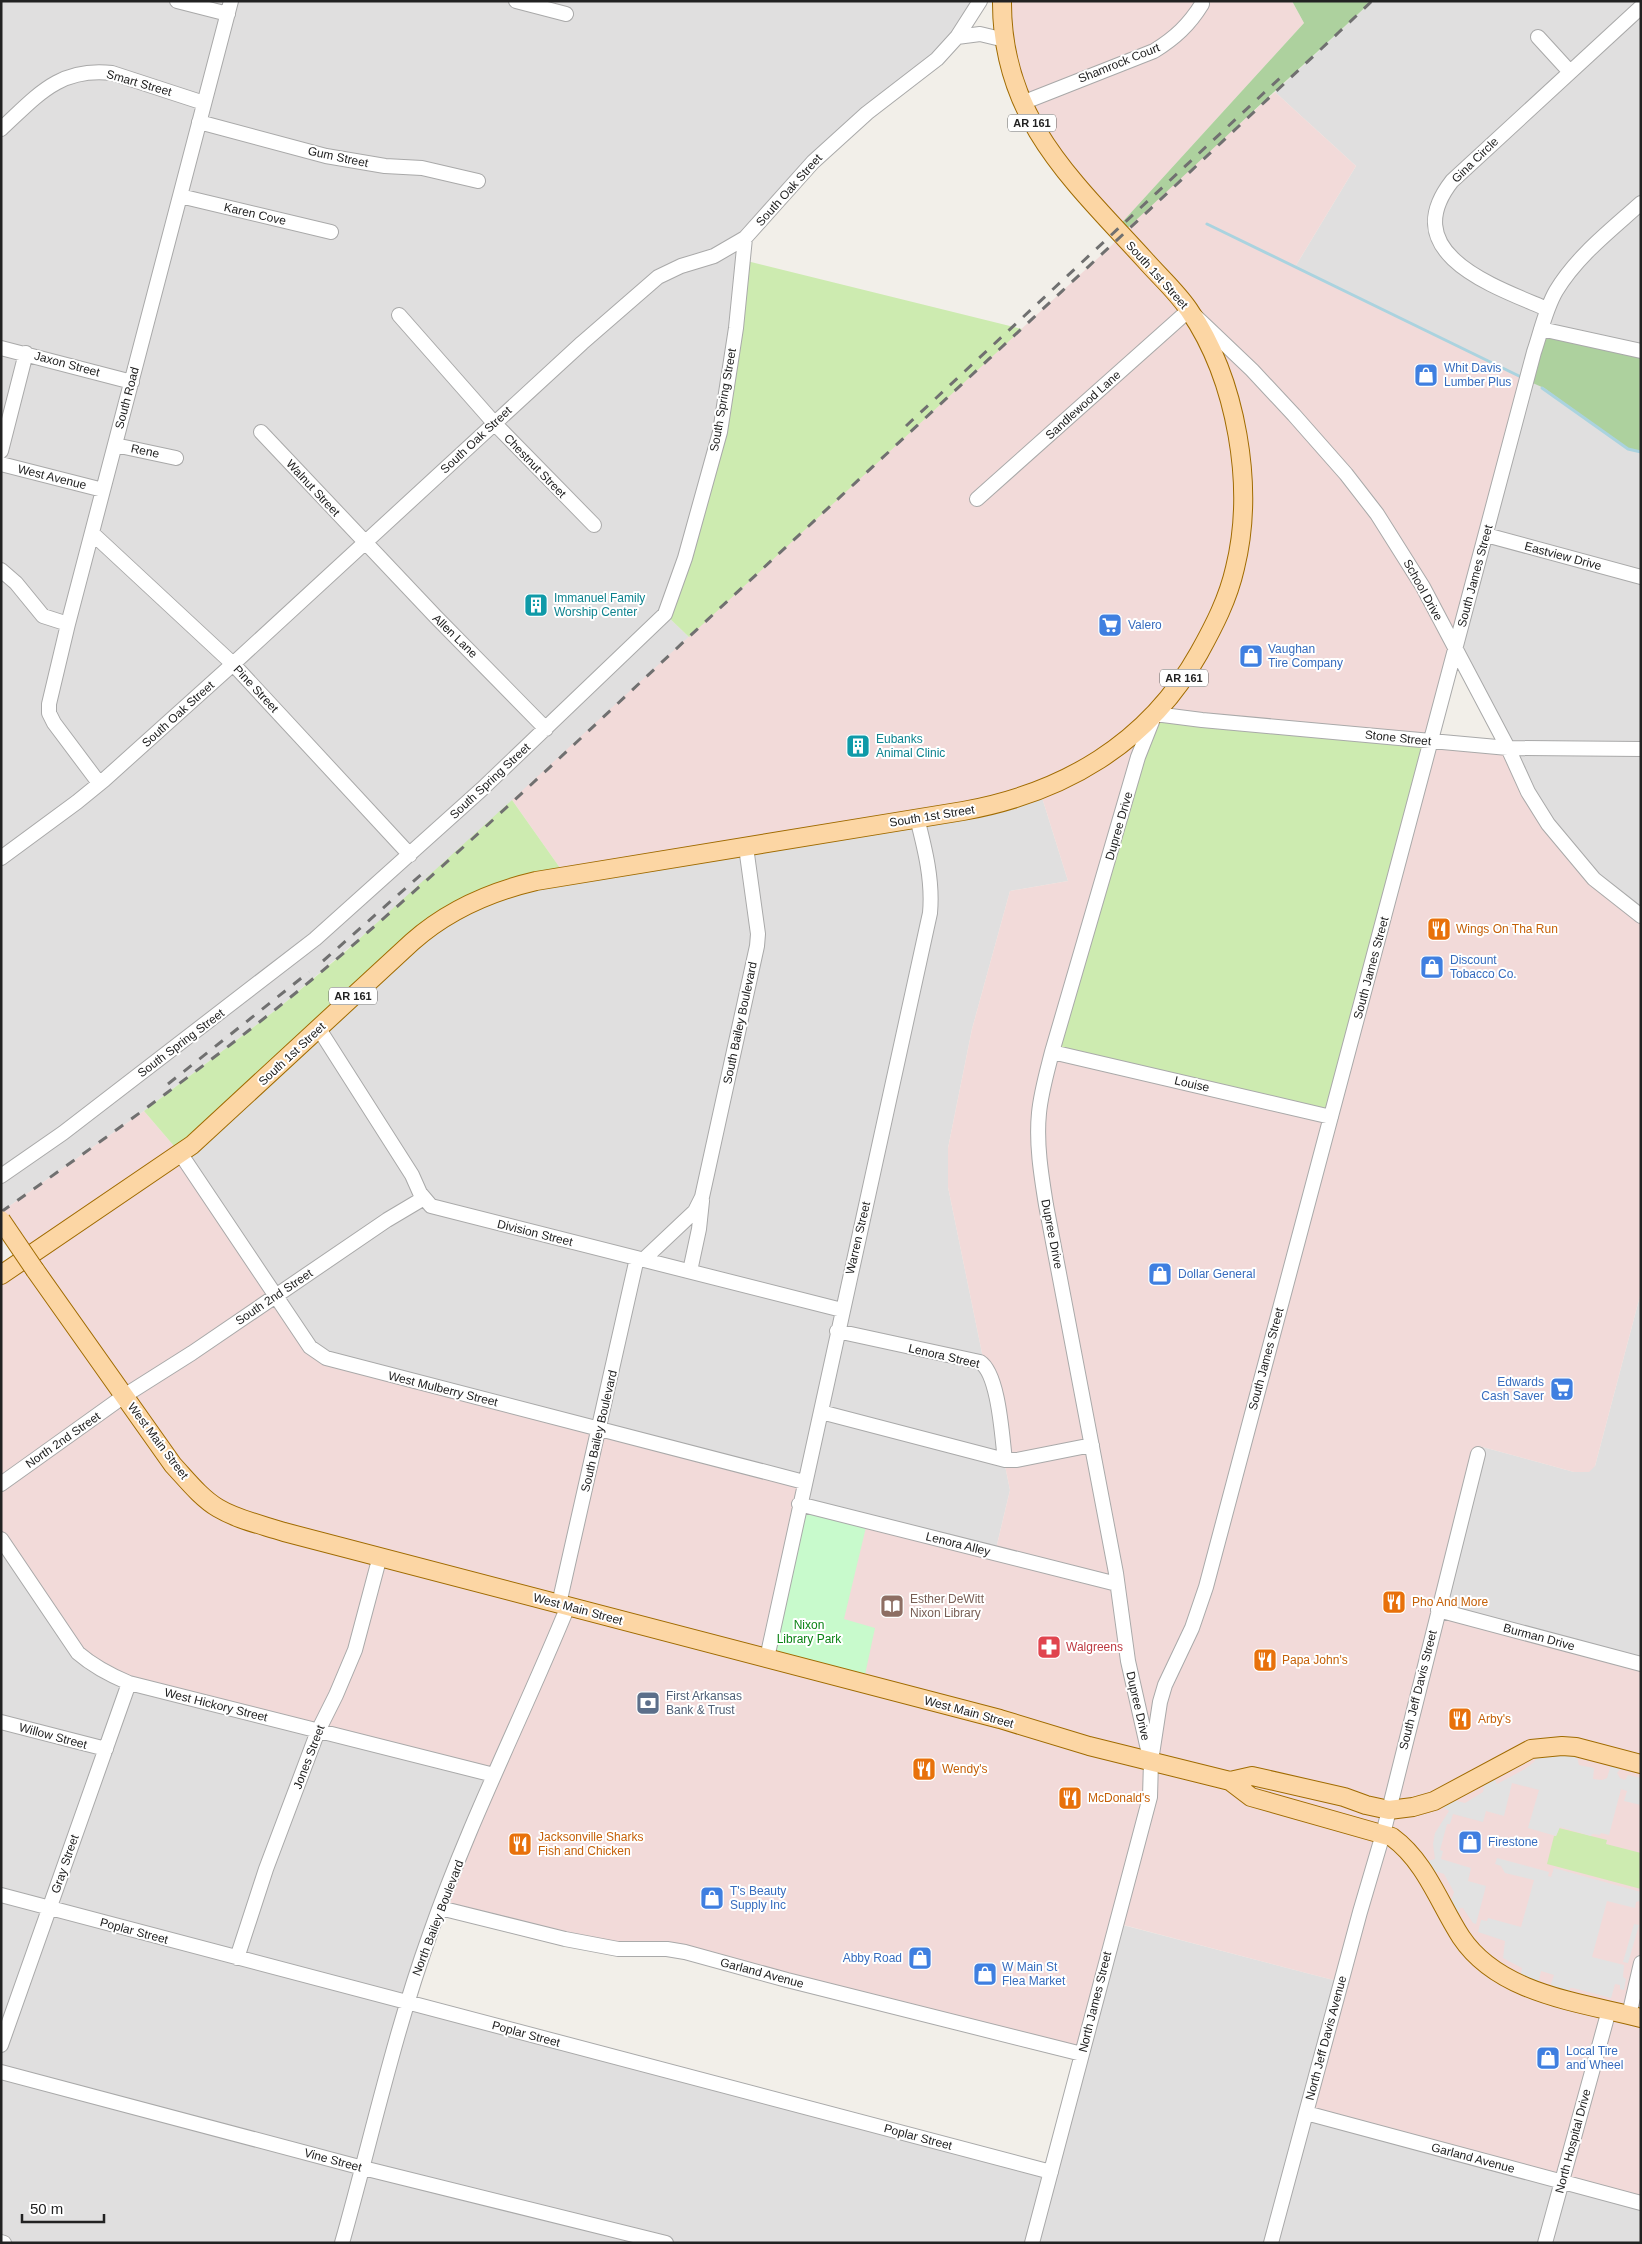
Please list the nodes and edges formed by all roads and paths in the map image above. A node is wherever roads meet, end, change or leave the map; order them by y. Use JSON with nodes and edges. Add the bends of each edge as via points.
{"nodes":[{"id":1,"x":177,"y":1,"type":"edge"},
{"id":2,"x":516,"y":1,"type":"edge"},
{"id":3,"x":980,"y":1,"type":"edge"},
{"id":4,"x":1002,"y":1,"type":"edge"},
{"id":5,"x":1202,"y":4,"type":"dead end"},
{"id":6,"x":1641,"y":7,"type":"edge"},
{"id":7,"x":229,"y":8,"type":"edge"},
{"id":8,"x":566,"y":14,"type":"dead end"},
{"id":9,"x":1538,"y":36,"type":"dead end"},
{"id":10,"x":957,"y":37,"type":"junction"},
{"id":11,"x":1004,"y":40,"type":"junction"},
{"id":12,"x":1570,"y":72,"type":"junction"},
{"id":13,"x":204,"y":104,"type":"junction"},
{"id":14,"x":1022,"y":104,"type":"junction"},
{"id":15,"x":199,"y":122,"type":"junction"},
{"id":16,"x":1,"y":128,"type":"edge"},
{"id":17,"x":478,"y":181,"type":"dead end"},
{"id":18,"x":180,"y":196,"type":"junction"},
{"id":19,"x":1641,"y":202,"type":"edge"},
{"id":20,"x":331,"y":232,"type":"dead end"},
{"id":21,"x":745,"y":238,"type":"junction"},
{"id":22,"x":1547,"y":309,"type":"junction"},
{"id":23,"x":1189,"y":310,"type":"junction"},
{"id":24,"x":400,"y":315,"type":"dead end"},
{"id":25,"x":1542,"y":329,"type":"junction"},
{"id":26,"x":1,"y":348,"type":"edge"},
{"id":27,"x":1641,"y":351,"type":"edge"},
{"id":28,"x":26,"y":353,"type":"junction"},
{"id":29,"x":132,"y":382,"type":"junction"},
{"id":30,"x":494,"y":424,"type":"junction"},
{"id":31,"x":261,"y":432,"type":"dead end"},
{"id":32,"x":115,"y":445,"type":"junction"},
{"id":33,"x":1,"y":451,"type":"edge"},
{"id":34,"x":176,"y":458,"type":"dead end"},
{"id":35,"x":1,"y":464,"type":"edge"},
{"id":36,"x":103,"y":490,"type":"junction"},
{"id":37,"x":977,"y":499,"type":"dead end"},
{"id":38,"x":594,"y":525,"type":"dead end"},
{"id":39,"x":92,"y":533,"type":"junction"},
{"id":40,"x":1486,"y":535,"type":"junction"},
{"id":41,"x":364,"y":543,"type":"junction"},
{"id":42,"x":1,"y":570,"type":"edge"},
{"id":43,"x":1641,"y":577,"type":"edge"},
{"id":44,"x":68,"y":624,"type":"junction"},
{"id":45,"x":1455,"y":648,"type":"junction"},
{"id":46,"x":233,"y":664,"type":"junction"},
{"id":47,"x":1155,"y":714,"type":"junction"},
{"id":48,"x":546,"y":729,"type":"junction"},
{"id":49,"x":1432,"y":741,"type":"junction"},
{"id":50,"x":1508,"y":748,"type":"junction"},
{"id":51,"x":1641,"y":749,"type":"edge"},
{"id":52,"x":99,"y":783,"type":"junction"},
{"id":53,"x":918,"y":818,"type":"junction"},
{"id":54,"x":746,"y":846,"type":"junction"},
{"id":55,"x":410,"y":855,"type":"junction"},
{"id":56,"x":1,"y":858,"type":"edge"},
{"id":57,"x":1641,"y":916,"type":"edge"},
{"id":58,"x":319,"y":1029,"type":"junction"},
{"id":59,"x":1052,"y":1052,"type":"junction"},
{"id":60,"x":1331,"y":1117,"type":"junction"},
{"id":61,"x":180,"y":1153,"type":"junction"},
{"id":62,"x":1,"y":1176,"type":"edge"},
{"id":63,"x":702,"y":1197,"type":"junction"},
{"id":64,"x":424,"y":1198,"type":"junction"},
{"id":65,"x":1,"y":1220,"type":"edge"},
{"id":66,"x":640,"y":1259,"type":"junction"},
{"id":67,"x":6,"y":1271,"type":"edge"},
{"id":68,"x":690,"y":1271,"type":"junction"},
{"id":69,"x":276,"y":1295,"type":"junction"},
{"id":70,"x":842,"y":1310,"type":"junction"},
{"id":71,"x":838,"y":1331,"type":"junction"},
{"id":72,"x":124,"y":1396,"type":"junction"},
{"id":73,"x":821,"y":1412,"type":"junction"},
{"id":74,"x":600,"y":1429,"type":"junction"},
{"id":75,"x":1092,"y":1445,"type":"junction"},
{"id":76,"x":1478,"y":1454,"type":"dead end"},
{"id":77,"x":1005,"y":1460,"type":"junction"},
{"id":78,"x":804,"y":1482,"type":"junction"},
{"id":79,"x":1,"y":1484,"type":"edge"},
{"id":80,"x":799,"y":1504,"type":"junction"},
{"id":81,"x":1,"y":1539,"type":"edge"},
{"id":82,"x":380,"y":1556,"type":"junction"},
{"id":83,"x":1117,"y":1584,"type":"junction"},
{"id":84,"x":564,"y":1605,"type":"junction"},
{"id":85,"x":1438,"y":1610,"type":"junction"},
{"id":86,"x":767,"y":1658,"type":"junction"},
{"id":87,"x":1641,"y":1664,"type":"edge"},
{"id":88,"x":129,"y":1683,"type":"junction"},
{"id":89,"x":1,"y":1722,"type":"edge"},
{"id":90,"x":318,"y":1731,"type":"junction"},
{"id":91,"x":106,"y":1749,"type":"junction"},
{"id":92,"x":1151,"y":1762,"type":"junction"},
{"id":93,"x":1641,"y":1764,"type":"edge"},
{"id":94,"x":494,"y":1775,"type":"junction"},
{"id":95,"x":1230,"y":1781,"type":"junction"},
{"id":96,"x":1389,"y":1810,"type":"junction"},
{"id":97,"x":1383,"y":1834,"type":"junction"},
{"id":98,"x":1,"y":1896,"type":"edge"},
{"id":99,"x":50,"y":1908,"type":"junction"},
{"id":100,"x":440,"y":1908,"type":"junction"},
{"id":101,"x":237,"y":1958,"type":"junction"},
{"id":102,"x":1641,"y":1963,"type":"edge"},
{"id":103,"x":1639,"y":1978,"type":"edge"},
{"id":104,"x":408,"y":2003,"type":"junction"},
{"id":105,"x":1608,"y":2010,"type":"junction"},
{"id":106,"x":1635,"y":2016,"type":"edge"},
{"id":107,"x":1,"y":2045,"type":"edge"},
{"id":108,"x":1082,"y":2054,"type":"junction"},
{"id":109,"x":1,"y":2072,"type":"edge"},
{"id":110,"x":1306,"y":2113,"type":"junction"},
{"id":111,"x":364,"y":2168,"type":"junction"},
{"id":112,"x":1051,"y":2172,"type":"junction"},
{"id":113,"x":1561,"y":2182,"type":"junction"},
{"id":114,"x":1641,"y":2203,"type":"edge"},
{"id":115,"x":342,"y":2243,"type":"edge"},
{"id":116,"x":666,"y":2243,"type":"edge"},
{"id":117,"x":1032,"y":2243,"type":"edge"},
{"id":118,"x":1271,"y":2243,"type":"edge"},
{"id":119,"x":1545,"y":2243,"type":"edge"}],
"edges":[{"from":1,"to":7,"type":"street"},
{"from":2,"to":8,"type":"street"},
{"from":3,"to":10,"type":"street","name":"South Oak Street"},
{"from":4,"to":11,"type":"main road","name":"South 1st Street","number":"AR 161"},
{"from":5,"to":14,"type":"street","name":"Shamrock Court","via":[[1186,27],[1154,51]]},
{"from":6,"to":12,"type":"street","name":"Gina Circle"},
{"from":7,"to":13,"type":"street","name":"South Road"},
{"from":9,"to":12,"type":"street"},
{"from":10,"to":11,"type":"street","via":[[980,34]]},
{"from":10,"to":21,"type":"street","name":"South Oak Street","via":[[936,59],[867,113],[805,169]]},
{"from":11,"to":14,"type":"main road","name":"South 1st Street","number":"AR 161"},
{"from":12,"to":22,"type":"street","name":"Gina Circle","via":[[1452,181],[1441,198],[1435,223],[1440,243],[1458,265],[1490,284]]},
{"from":13,"to":15,"type":"street","name":"South Road"},
{"from":13,"to":16,"type":"street","name":"Smart Street","via":[[112,74],[80,73],[47,88]]},
{"from":14,"to":23,"type":"main road","name":"South 1st Street","number":"AR 161","via":[[1036,132],[1056,160]]},
{"from":15,"to":17,"type":"street","name":"Gum Street","via":[[326,156],[385,166],[422,168]]},
{"from":15,"to":18,"type":"street","name":"South Road"},
{"from":18,"to":20,"type":"street","name":"Karen Cove"},
{"from":18,"to":29,"type":"street","name":"South Road"},
{"from":19,"to":22,"type":"street","name":"South James Street","via":[[1582,257],[1556,291]]},
{"from":21,"to":30,"type":"street","name":"South Oak Street","via":[[714,256],[681,266],[658,278]]},
{"from":21,"to":48,"type":"street","name":"South Spring Street","via":[[736,328],[720,432],[685,558],[665,614]]},
{"from":22,"to":25,"type":"street","name":"South James Street"},
{"from":23,"to":37,"type":"street","name":"Sandlewood Lane"},
{"from":23,"to":45,"type":"street","name":"School Drive","via":[[1264,383],[1364,497],[1401,550]]},
{"from":23,"to":47,"type":"main road","name":"South 1st Street","number":"AR 161","via":[[1217,364],[1234,414],[1243,480],[1242,513],[1235,568],[1223,606],[1179,687]]},
{"from":24,"to":30,"type":"street","name":"Chestnut Street"},
{"from":25,"to":27,"type":"street"},
{"from":25,"to":40,"type":"street","name":"South James Street"},
{"from":26,"to":28,"type":"street","name":"Jaxon Street"},
{"from":28,"to":29,"type":"street","name":"Jaxon Street"},
{"from":28,"to":33,"type":"street"},
{"from":29,"to":32,"type":"street","name":"South Road"},
{"from":30,"to":38,"type":"street","name":"Chestnut Street"},
{"from":30,"to":41,"type":"street","name":"South Oak Street"},
{"from":31,"to":41,"type":"street","name":"Walnut Street"},
{"from":32,"to":34,"type":"street","name":"Rene"},
{"from":32,"to":36,"type":"street","name":"South Road"},
{"from":35,"to":36,"type":"street","name":"West Avenue"},
{"from":36,"to":39,"type":"street","name":"South Road"},
{"from":39,"to":44,"type":"street","name":"South Road"},
{"from":39,"to":46,"type":"street","name":"Pine Street"},
{"from":40,"to":43,"type":"street","name":"Eastview Drive"},
{"from":40,"to":45,"type":"street","name":"South James Street"},
{"from":41,"to":46,"type":"street","name":"South Oak Street"},
{"from":41,"to":48,"type":"street","name":"Allen Lane"},
{"from":42,"to":44,"type":"street","via":[[43,616]]},
{"from":44,"to":52,"type":"street","name":"South Road","via":[[49,713]]},
{"from":45,"to":49,"type":"street","name":"South James Street"},
{"from":45,"to":50,"type":"street","name":"School Drive"},
{"from":46,"to":52,"type":"street","name":"South Oak Street"},
{"from":46,"to":55,"type":"street","name":"Pine Street"},
{"from":47,"to":49,"type":"street","name":"Stone Street"},
{"from":47,"to":53,"type":"main road","name":"South 1st Street","number":"AR 161","via":[[1123,742],[1061,782],[995,805]]},
{"from":47,"to":59,"type":"street","name":"Dupree Drive","via":[[1138,757]]},
{"from":48,"to":55,"type":"street","name":"South Spring Street"},
{"from":49,"to":50,"type":"street","name":"Stone Street"},
{"from":49,"to":60,"type":"street","name":"South James Street"},
{"from":50,"to":51,"type":"street","name":"Stone Street"},
{"from":50,"to":57,"type":"street","name":"School Drive","via":[[1528,792],[1554,831],[1594,879]]},
{"from":52,"to":56,"type":"street","name":"South Oak Street"},
{"from":53,"to":54,"type":"main road","name":"South 1st Street","number":"AR 161"},
{"from":53,"to":70,"type":"street","name":"Warren Street","via":[[930,878],[930,913]]},
{"from":54,"to":58,"type":"main road","name":"South 1st Street","number":"AR 161","via":[[555,877],[490,894],[463,906],[423,932]]},
{"from":54,"to":63,"type":"street","name":"South Bailey Boulevard","via":[[757,946]]},
{"from":55,"to":62,"type":"street","name":"South Spring Street","via":[[253,989],[64,1134]]},
{"from":58,"to":61,"type":"main road","name":"South 1st Street","number":"AR 161","via":[[216,1125]]},
{"from":58,"to":64,"type":"street"},
{"from":59,"to":60,"type":"street","name":"Louise"},
{"from":59,"to":75,"type":"street","name":"Dupree Drive","via":[[1039,1114],[1040,1167]]},
{"from":60,"to":92,"type":"street","name":"South James Street","via":[[1206,1587],[1160,1702]]},
{"from":61,"to":67,"type":"main road","name":"South 1st Street","number":"AR 161"},
{"from":61,"to":69,"type":"street","name":"West Mulberry Street"},
{"from":63,"to":66,"type":"street","name":"South Bailey Boulevard","via":[[695,1211]]},
{"from":63,"to":68,"type":"street","name":"South Bailey Boulevard"},
{"from":64,"to":66,"type":"street","name":"Division Street","via":[[431,1206],[440,1209]]},
{"from":64,"to":69,"type":"street","name":"South 2nd Street"},
{"from":65,"to":72,"type":"main road","name":"West Main Street","bridge":true},
{"from":66,"to":68,"type":"street","name":"Division Street"},
{"from":66,"to":74,"type":"street","name":"South Bailey Boulevard"},
{"from":68,"to":70,"type":"street","name":"Division Street"},
{"from":69,"to":72,"type":"street","name":"South 2nd Street"},
{"from":69,"to":74,"type":"street","name":"West Mulberry Street","via":[[310,1346],[326,1358]]},
{"from":70,"to":71,"type":"street","name":"Warren Street"},
{"from":71,"to":73,"type":"street","name":"Warren Street"},
{"from":71,"to":77,"type":"street","name":"Lenora Street","via":[[986,1365],[995,1390]]},
{"from":72,"to":79,"type":"street","name":"North 2nd Street"},
{"from":72,"to":82,"type":"main road","name":"West Main Street","via":[[173,1465],[217,1507],[284,1532]]},
{"from":73,"to":77,"type":"street"},
{"from":73,"to":78,"type":"street","name":"Warren Street"},
{"from":74,"to":78,"type":"street","name":"West Mulberry Street"},
{"from":74,"to":84,"type":"street","name":"South Bailey Boulevard"},
{"from":75,"to":77,"type":"street"},
{"from":75,"to":83,"type":"street","name":"Dupree Drive"},
{"from":76,"to":85,"type":"street","name":"South Jeff Davis Street"},
{"from":78,"to":80,"type":"street","name":"Warren Street"},
{"from":80,"to":83,"type":"street","name":"Lenora Alley"},
{"from":80,"to":86,"type":"street","name":"Warren Street"},
{"from":81,"to":88,"type":"street","name":"West Hickory Street","via":[[78,1652],[90,1664]]},
{"from":82,"to":84,"type":"main road","name":"West Main Street"},
{"from":82,"to":90,"type":"street","name":"Jones Street","via":[[355,1650]]},
{"from":83,"to":92,"type":"street","name":"Dupree Drive","via":[[1128,1662]]},
{"from":84,"to":86,"type":"main road","name":"West Main Street"},
{"from":84,"to":94,"type":"street","name":"North Bailey Boulevard"},
{"from":85,"to":87,"type":"street","name":"Burman Drive"},
{"from":85,"to":96,"type":"street","name":"South Jeff Davis Street"},
{"from":86,"to":92,"type":"main road","name":"West Main Street"},
{"from":88,"to":90,"type":"street","name":"West Hickory Street"},
{"from":88,"to":91,"type":"street","name":"Gray Street"},
{"from":89,"to":91,"type":"street","name":"Willow Street"},
{"from":90,"to":94,"type":"street","name":"West Hickory Street"},
{"from":90,"to":101,"type":"street","name":"Jones Street","via":[[266,1869]]},
{"from":91,"to":99,"type":"street","name":"Gray Street"},
{"from":92,"to":95,"type":"main road","name":"West Main Street"},
{"from":92,"to":108,"type":"street","name":"North James Street","via":[[1150,1797]]},
{"from":93,"to":96,"type":"main road","via":[[1576,1747],[1531,1749],[1434,1801]]},
{"from":94,"to":100,"type":"street","name":"North Bailey Boulevard"},
{"from":95,"to":96,"type":"main road","name":"West Main Street","via":[[1252,1776]]},
{"from":95,"to":97,"type":"main road","name":"West Main Street","via":[[1251,1797]]},
{"from":96,"to":97,"type":"street","name":"South Jeff Davis Street"},
{"from":97,"to":105,"type":"main road","name":"West Main Street","via":[[1398,1841],[1412,1855],[1462,1938],[1492,1969],[1529,1988]]},
{"from":97,"to":110,"type":"street","name":"North Jeff Davis Avenue"},
{"from":98,"to":99,"type":"street","name":"Poplar Street"},
{"from":99,"to":101,"type":"street","name":"Poplar Street"},
{"from":99,"to":107,"type":"street","name":"Gray Street"},
{"from":100,"to":104,"type":"street","name":"North Bailey Boulevard"},
{"from":100,"to":108,"type":"street","name":"Garland Avenue","via":[[583,1943],[618,1949],[685,1952]]},
{"from":101,"to":104,"type":"street","name":"Poplar Street"},
{"from":102,"to":103,"type":"street"},
{"from":103,"to":106,"type":"street"},
{"from":104,"to":111,"type":"street","name":"North Bailey Boulevard"},
{"from":104,"to":112,"type":"street","name":"Poplar Street"},
{"from":105,"to":106,"type":"main road","name":"West Main Street"},
{"from":105,"to":113,"type":"street","name":"North Hospital Drive"},
{"from":108,"to":112,"type":"street","name":"North James Street"},
{"from":109,"to":111,"type":"street","name":"Vine Street"},
{"from":110,"to":113,"type":"street","name":"Garland Avenue"},
{"from":110,"to":118,"type":"street","name":"North Jeff Davis Avenue"},
{"from":111,"to":115,"type":"street","name":"North Bailey Boulevard"},
{"from":111,"to":116,"type":"street","name":"Vine Street"},
{"from":112,"to":117,"type":"street","name":"North James Street"},
{"from":113,"to":114,"type":"street","name":"Garland Avenue"},
{"from":113,"to":119,"type":"street","name":"North Hospital Drive"}]}
